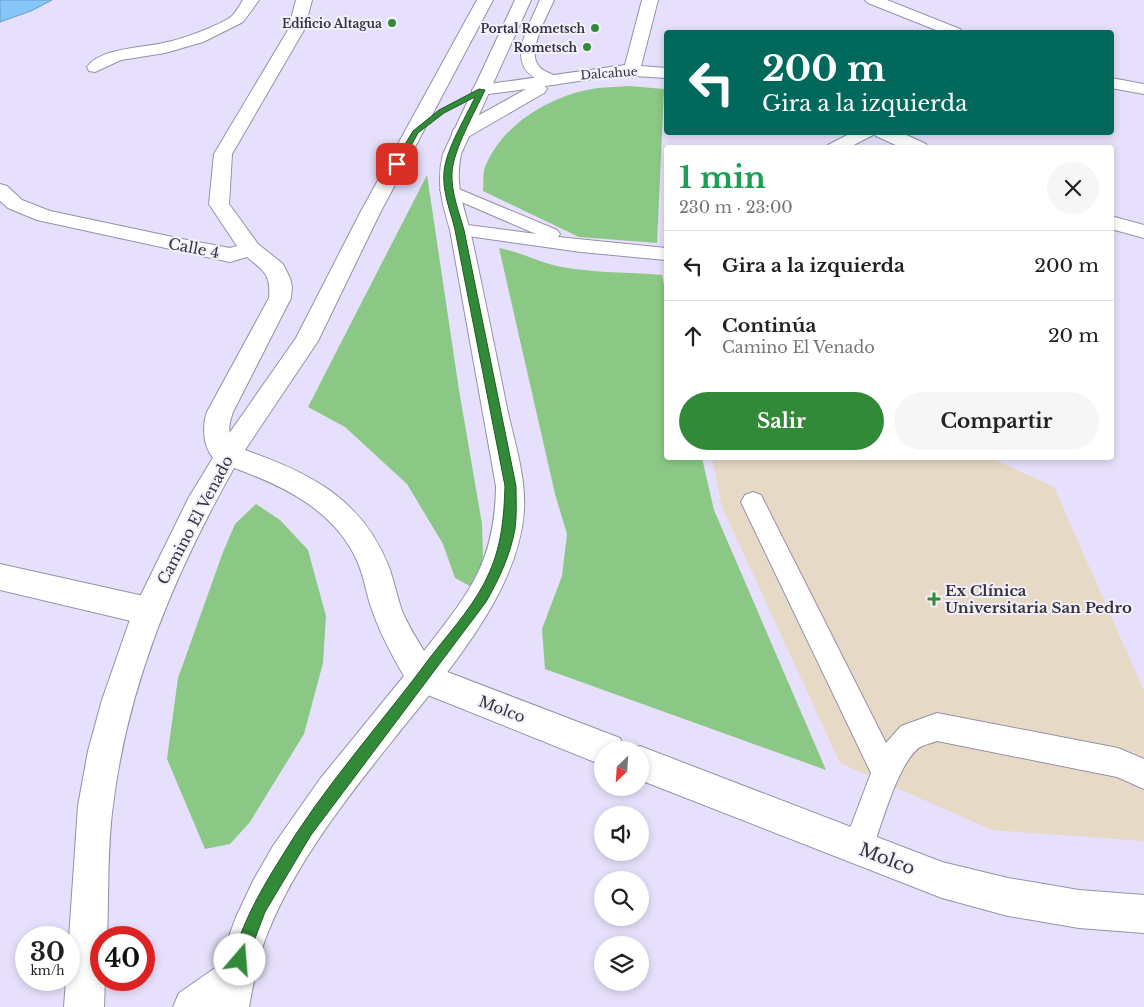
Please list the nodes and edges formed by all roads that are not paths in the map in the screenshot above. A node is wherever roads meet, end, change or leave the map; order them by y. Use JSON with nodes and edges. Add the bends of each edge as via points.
{"nodes":[{"id":1,"x":251,"y":0,"type":"edge"},
{"id":2,"x":304,"y":0,"type":"edge"},
{"id":3,"x":486,"y":0,"type":"edge"},
{"id":4,"x":523,"y":0,"type":"edge"},
{"id":5,"x":547,"y":0,"type":"edge"},
{"id":6,"x":650,"y":0,"type":"edge"},
{"id":7,"x":873,"y":0,"type":"edge"},
{"id":8,"x":949,"y":30,"type":"edge"},
{"id":9,"x":95,"y":67,"type":"dead end"},
{"id":10,"x":632,"y":70,"type":"junction"},
{"id":11,"x":664,"y":73,"type":"edge"},
{"id":12,"x":552,"y":81,"type":"junction"},
{"id":13,"x":1114,"y":84,"type":"edge"},
{"id":14,"x":1144,"y":89,"type":"edge"},
{"id":15,"x":481,"y":90,"type":"junction"},
{"id":16,"x":415,"y":132,"type":"junction"},
{"id":17,"x":461,"y":133,"type":"junction"},
{"id":18,"x":861,"y":135,"type":"edge"},
{"id":19,"x":890,"y":135,"type":"edge"},
{"id":20,"x":840,"y":145,"type":"edge"},
{"id":21,"x":912,"y":145,"type":"edge"},
{"id":22,"x":0,"y":190,"type":"edge"},
{"id":23,"x":449,"y":190,"type":"junction"},
{"id":24,"x":1114,"y":223,"type":"edge"},
{"id":25,"x":460,"y":230,"type":"junction"},
{"id":26,"x":1144,"y":232,"type":"edge"},
{"id":27,"x":580,"y":246,"type":"junction"},
{"id":28,"x":250,"y":249,"type":"junction"},
{"id":29,"x":664,"y":254,"type":"edge"},
{"id":30,"x":228,"y":455,"type":"junction"},
{"id":31,"x":753,"y":502,"type":"dead end"},
{"id":32,"x":0,"y":577,"type":"edge"},
{"id":33,"x":148,"y":611,"type":"junction"},
{"id":34,"x":424,"y":678,"type":"junction"},
{"id":35,"x":594,"y":745,"type":"edge"},
{"id":36,"x":649,"y":767,"type":"edge"},
{"id":37,"x":886,"y":773,"type":"junction"},
{"id":38,"x":1144,"y":774,"type":"edge"},
{"id":39,"x":858,"y":848,"type":"junction"},
{"id":40,"x":1144,"y":914,"type":"edge"},
{"id":41,"x":232,"y":992,"type":"edge"},
{"id":42,"x":84,"y":1007,"type":"edge"},
{"id":43,"x":193,"y":1007,"type":"edge"}],
"edges":[{"from":1,"to":9,"type":"street","via":[[237,19],[197,39],[116,56]]},
{"from":2,"to":28,"type":"street","via":[[296,30],[223,154],[219,204]]},
{"from":3,"to":16,"type":"street","name":"Camino El Venado"},
{"from":4,"to":15,"type":"street"},
{"from":5,"to":12,"type":"lane","via":[[526,53],[530,65]]},
{"from":6,"to":10,"type":"street"},
{"from":7,"to":8,"type":"street"},
{"from":10,"to":11,"type":"street","name":"Dalcahue"},
{"from":10,"to":12,"type":"street","name":"Dalcahue","via":[[599,72]]},
{"from":12,"to":15,"type":"street","name":"Dalcahue"},
{"from":12,"to":17,"type":"street","name":"Dalcahue"},
{"from":13,"to":14,"type":"street"},
{"from":15,"to":16,"type":"street","name":"Dalcahue"},
{"from":15,"to":17,"type":"street"},
{"from":16,"to":30,"type":"street","name":"Camino El Venado","via":[[306,341]]},
{"from":17,"to":23,"type":"street","via":[[448,172]]},
{"from":18,"to":20,"type":"lane"},
{"from":19,"to":21,"type":"street"},
{"from":22,"to":28,"type":"street","name":"Calle 4","via":[[15,204],[44,216],[230,255]]},
{"from":23,"to":25,"type":"street"},
{"from":23,"to":27,"type":"lane"},
{"from":24,"to":26,"type":"street"},
{"from":25,"to":27,"type":"lane"},
{"from":25,"to":34,"type":"street","via":[[510,486],[511,506],[504,549],[496,573],[482,599]]},
{"from":27,"to":29,"type":"lane"},
{"from":28,"to":30,"type":"street","via":[[275,268],[280,298],[215,425],[218,442]]},
{"from":30,"to":33,"type":"street","name":"Camino El Venado","via":[[195,512]]},
{"from":30,"to":34,"type":"street","via":[[274,470],[306,487],[344,518],[371,558],[387,610]]},
{"from":31,"to":37,"type":"lane"},
{"from":32,"to":33,"type":"street"},
{"from":33,"to":42,"type":"street","name":"Camino El Venado","via":[[118,700],[95,806]]},
{"from":34,"to":35,"type":"street","name":"Molco"},
{"from":34,"to":41,"type":"street","via":[[341,781],[296,845],[260,906],[245,941]]},
{"from":36,"to":39,"type":"street","name":"Molco"},
{"from":37,"to":38,"type":"lane","via":[[910,737],[937,727],[1118,763]]},
{"from":37,"to":39,"type":"lane"},
{"from":39,"to":40,"type":"street","name":"Molco","via":[[942,880],[1008,897],[1079,909]]},
{"from":41,"to":43,"type":"street"}]}
